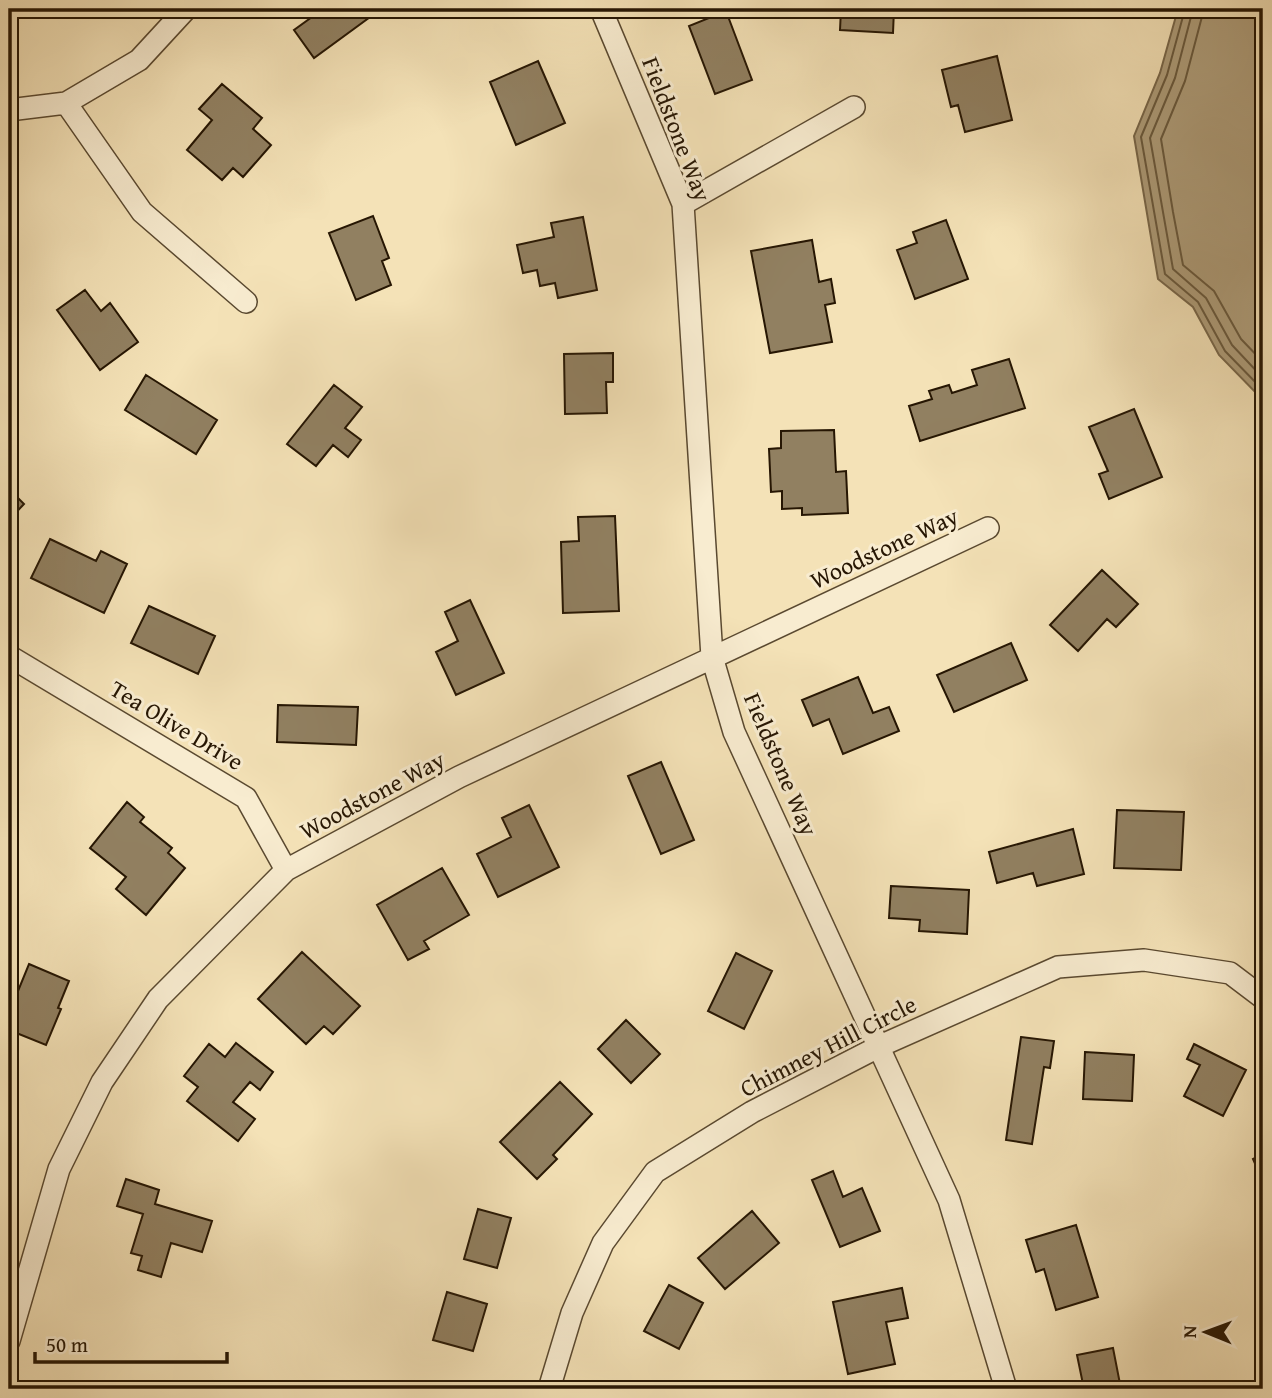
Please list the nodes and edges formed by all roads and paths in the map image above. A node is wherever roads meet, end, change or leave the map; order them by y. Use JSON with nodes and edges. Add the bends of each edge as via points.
{"nodes":[{"id":1,"x":186,"y":9,"type":"edge"},
{"id":2,"x":601,"y":9,"type":"edge"},
{"id":3,"x":66,"y":103,"type":"junction"},
{"id":4,"x":854,"y":107,"type":"dead end"},
{"id":5,"x":9,"y":110,"type":"edge"},
{"id":6,"x":683,"y":204,"type":"junction"},
{"id":7,"x":246,"y":302,"type":"dead end"},
{"id":8,"x":988,"y":528,"type":"dead end"},
{"id":9,"x":9,"y":656,"type":"edge"},
{"id":10,"x":712,"y":657,"type":"junction"},
{"id":11,"x":286,"y":870,"type":"junction"},
{"id":12,"x":1263,"y":998,"type":"edge"},
{"id":13,"x":880,"y":1046,"type":"junction"},
{"id":14,"x":9,"y":1341,"type":"edge"},
{"id":15,"x":549,"y":1389,"type":"edge"},
{"id":16,"x":1006,"y":1389,"type":"edge"}],
"edges":[{"from":1,"to":3,"type":"street","via":[[139,60]]},
{"from":2,"to":6,"type":"street","name":"Fieldstone Way"},
{"from":3,"to":5,"type":"street"},
{"from":3,"to":7,"type":"street","via":[[142,212]]},
{"from":4,"to":6,"type":"street"},
{"from":6,"to":10,"type":"street","name":"Fieldstone Way"},
{"from":8,"to":10,"type":"street","name":"Woodstone Way"},
{"from":9,"to":11,"type":"street","name":"Tea Olive Drive","via":[[246,799]]},
{"from":10,"to":11,"type":"street","name":"Woodstone Way","via":[[459,778]]},
{"from":10,"to":13,"type":"street","name":"Fieldstone Way","via":[[734,732]]},
{"from":11,"to":14,"type":"street","name":"Woodstone Way","via":[[158,999],[102,1082],[58,1169]]},
{"from":12,"to":13,"type":"street","name":"Chimney Hill Circle","via":[[1230,973],[1144,960],[1058,967]]},
{"from":13,"to":15,"type":"street","name":"Chimney Hill Circle","via":[[752,1112],[655,1172],[603,1243],[572,1313]]},
{"from":13,"to":16,"type":"street","name":"Fieldstone Way","via":[[949,1200]]}]}
